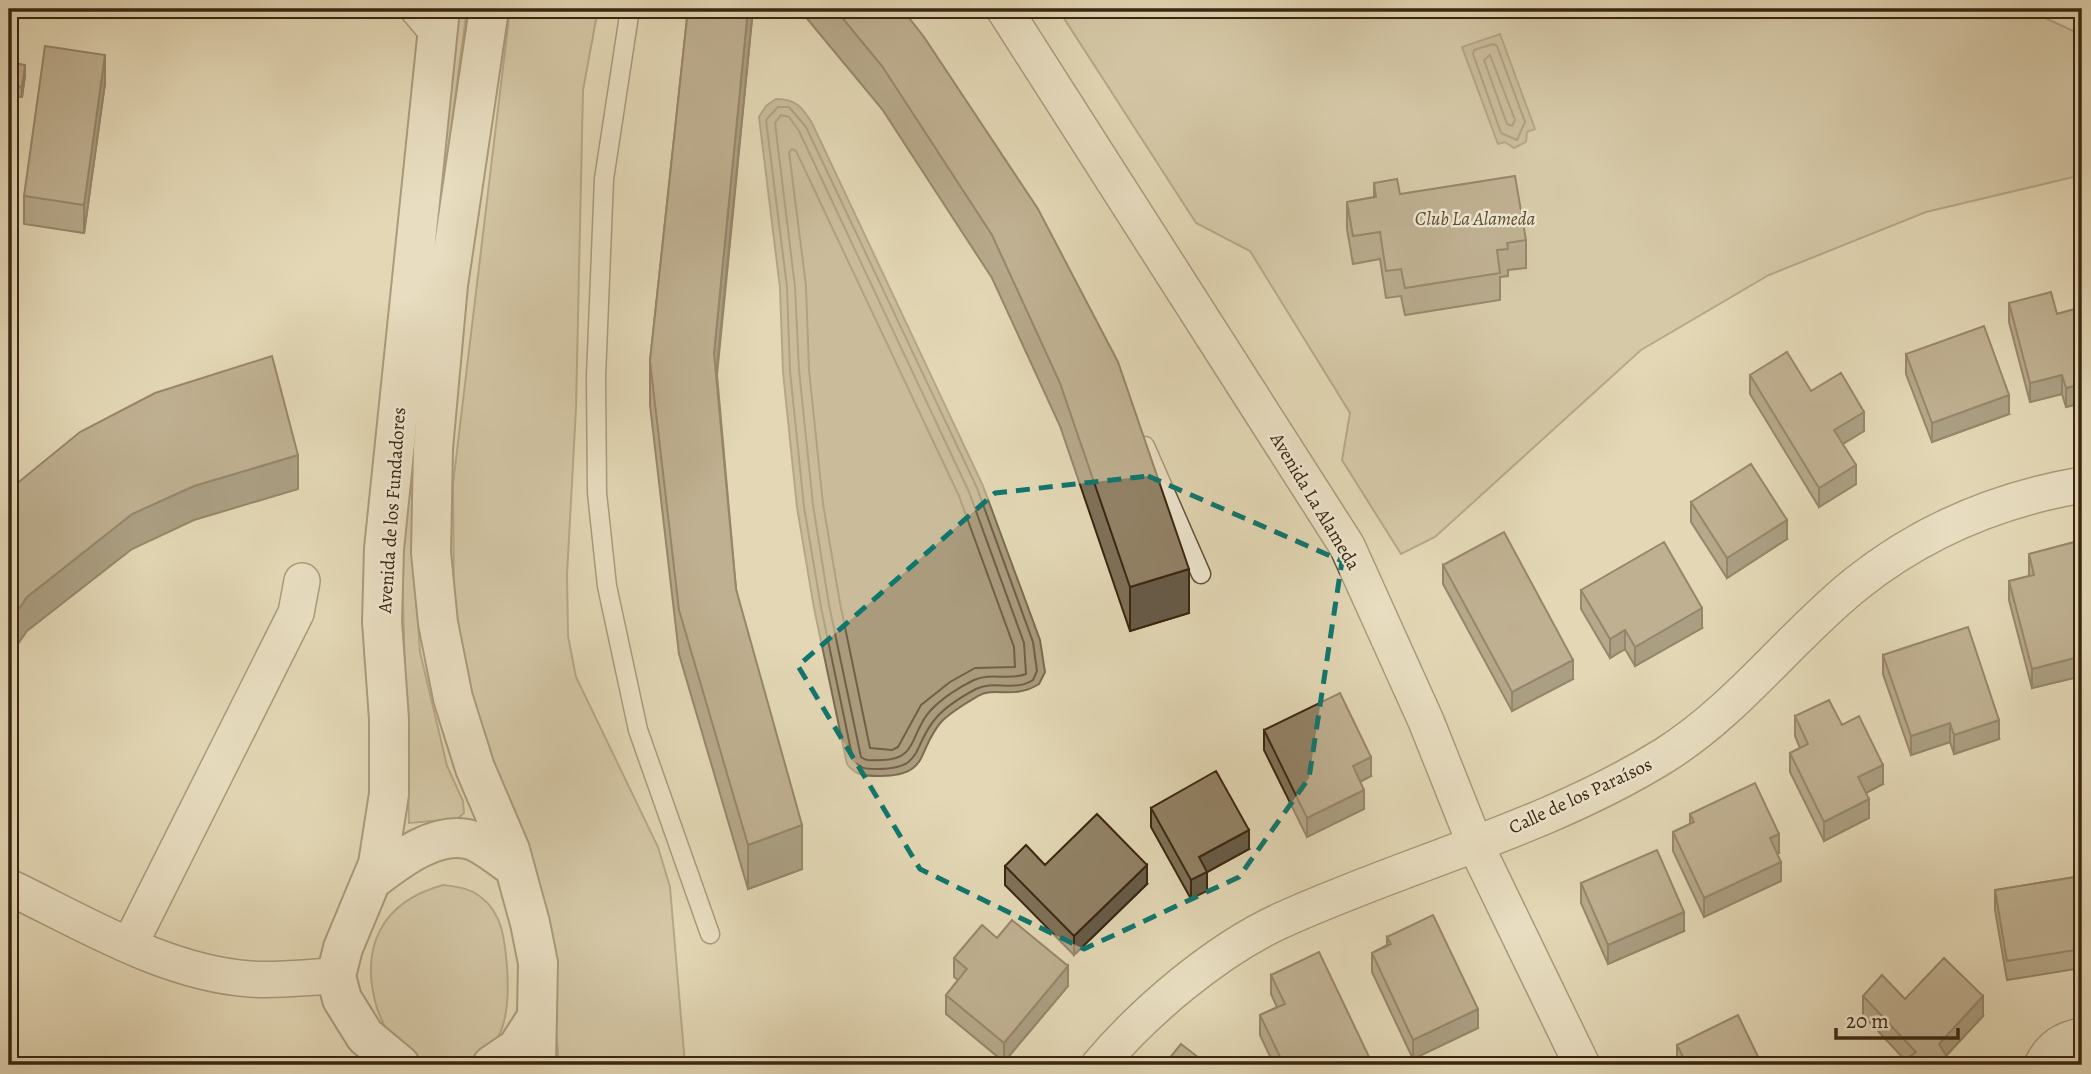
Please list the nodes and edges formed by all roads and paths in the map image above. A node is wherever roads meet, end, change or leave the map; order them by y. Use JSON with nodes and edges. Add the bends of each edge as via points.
{"nodes":[{"id":1,"x":407,"y":9,"type":"edge"},
{"id":2,"x":489,"y":9,"type":"edge"},
{"id":3,"x":630,"y":9,"type":"edge"},
{"id":4,"x":1004,"y":9,"type":"edge"},
{"id":5,"x":438,"y":26,"type":"edge"},
{"id":6,"x":1139,"y":433,"type":"edge"},
{"id":7,"x":2082,"y":485,"type":"edge"},
{"id":8,"x":1201,"y":573,"type":"dead end"},
{"id":9,"x":302,"y":582,"type":"dead end"},
{"id":10,"x":1475,"y":845,"type":"junction"},
{"id":11,"x":515,"y":868,"type":"junction"},
{"id":12,"x":371,"y":881,"type":"junction"},
{"id":13,"x":9,"y":887,"type":"edge"},
{"id":14,"x":710,"y":934,"type":"dead end"},
{"id":15,"x":130,"y":944,"type":"junction"},
{"id":16,"x":336,"y":976,"type":"junction"},
{"id":17,"x":537,"y":1017,"type":"junction"},
{"id":18,"x":2082,"y":1036,"type":"edge"},
{"id":19,"x":400,"y":1065,"type":"edge"},
{"id":20,"x":492,"y":1065,"type":"edge"},
{"id":21,"x":536,"y":1065,"type":"edge"},
{"id":22,"x":1099,"y":1065,"type":"edge"},
{"id":23,"x":1581,"y":1065,"type":"edge"},
{"id":24,"x":2042,"y":1065,"type":"edge"}],
"edges":[{"from":1,"to":5,"type":"lane","via":[[424,25]]},
{"from":2,"to":11,"type":"street","name":"Avenida de los Fundadores","via":[[448,285],[433,447],[431,553],[438,623],[453,698]]},
{"from":3,"to":14,"type":"lane","via":[[604,179],[596,377],[597,493],[607,586],[638,730]]},
{"from":4,"to":10,"type":"street","name":"Avenida La Alameda","via":[[1347,546]]},
{"from":5,"to":12,"type":"street","name":"Avenida de los Fundadores","via":[[384,549],[389,794]]},
{"from":6,"to":8,"type":"lane"},
{"from":7,"to":10,"type":"street","name":"Calle de los Paraísos","via":[[1982,511],[1913,543],[1855,585],[1703,727],[1667,753],[1629,776]]},
{"from":9,"to":15,"type":"street","via":[[296,613]]},
{"from":10,"to":22,"type":"street","name":"Calle de los Paraísos","via":[[1280,921],[1233,947],[1120,1041]]},
{"from":10,"to":23,"type":"street","name":"Avenida La Alameda"},
{"from":11,"to":12,"type":"street","via":[[473,841],[444,840],[404,855]]},
{"from":11,"to":17,"type":"street","name":"Avenida de los Fundadores","via":[[537,963]]},
{"from":12,"to":16,"type":"street","name":"Avenida de los Fundadores"},
{"from":13,"to":15,"type":"street"},
{"from":15,"to":16,"type":"street","via":[[200,970],[250,979]]},
{"from":16,"to":19,"type":"street","via":[[342,999],[365,1036]]},
{"from":17,"to":20,"type":"street","via":[[517,1048]]},
{"from":17,"to":21,"type":"street","name":"Avenida de los Fundadores"},
{"from":18,"to":24,"type":"street","via":[[2060,1042]]}]}
